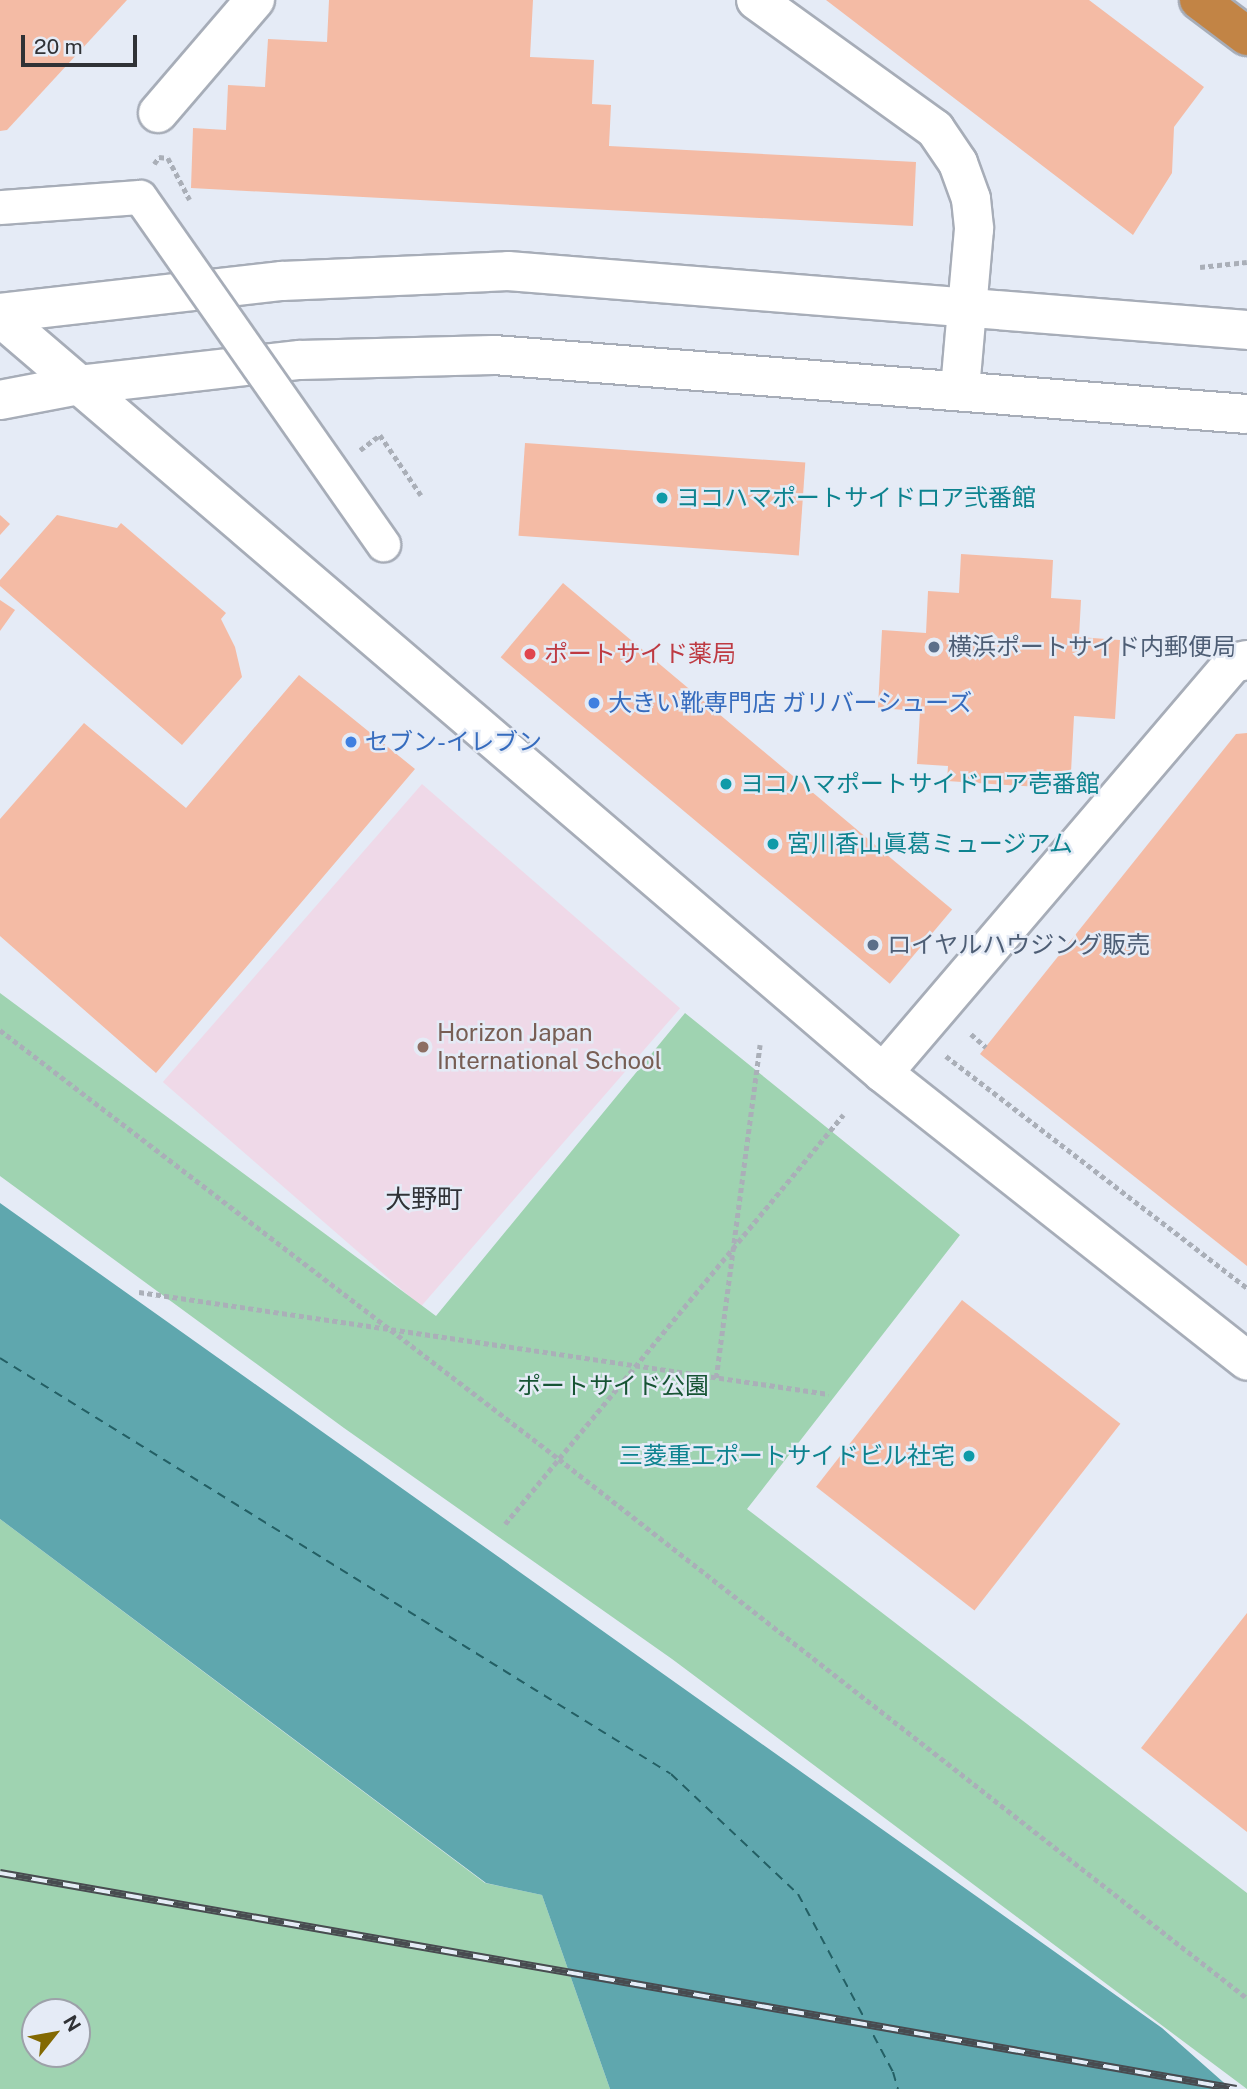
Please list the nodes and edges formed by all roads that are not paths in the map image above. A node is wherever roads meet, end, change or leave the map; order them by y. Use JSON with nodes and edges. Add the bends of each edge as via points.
{"nodes":[{"id":1,"x":255,"y":0,"type":"edge"},
{"id":2,"x":756,"y":0,"type":"edge"},
{"id":3,"x":1193,"y":0,"type":"edge"},
{"id":4,"x":1199,"y":0,"type":"edge"},
{"id":5,"x":1234,"y":0,"type":"edge"},
{"id":6,"x":1247,"y":10,"type":"edge"},
{"id":7,"x":1247,"y":38,"type":"edge"},
{"id":8,"x":158,"y":113,"type":"dead end"},
{"id":9,"x":0,"y":207,"type":"edge"},
{"id":10,"x":967,"y":306,"type":"junction"},
{"id":11,"x":0,"y":315,"type":"edge"},
{"id":12,"x":1247,"y":330,"type":"edge"},
{"id":13,"x":79,"y":385,"type":"junction"},
{"id":14,"x":960,"y":390,"type":"junction"},
{"id":15,"x":0,"y":400,"type":"edge"},
{"id":16,"x":1247,"y":414,"type":"edge"},
{"id":17,"x":383,"y":544,"type":"dead end"},
{"id":18,"x":1247,"y":660,"type":"edge"},
{"id":19,"x":883,"y":1073,"type":"junction"},
{"id":20,"x":1247,"y":1360,"type":"edge"}],
"edges":[{"from":1,"to":8,"type":"street"},
{"from":2,"to":10,"type":"street","via":[[935,129],[958,163],[971,199],[974,229]]},
{"from":3,"to":7,"type":"street"},
{"from":4,"to":7,"type":"highway"},
{"from":5,"to":6,"type":"highway"},
{"from":9,"to":17,"type":"street","bridge":true,"via":[[140,197]]},
{"from":10,"to":11,"type":"street","via":[[508,271],[282,281]]},
{"from":10,"to":12,"type":"street"},
{"from":10,"to":14,"type":"street"},
{"from":11,"to":13,"type":"street"},
{"from":13,"to":14,"type":"street","via":[[300,360],[494,355]]},
{"from":13,"to":15,"type":"street"},
{"from":13,"to":19,"type":"street"},
{"from":14,"to":16,"type":"street"},
{"from":18,"to":19,"type":"street","via":[[1233,663]]},
{"from":19,"to":20,"type":"street"}]}
